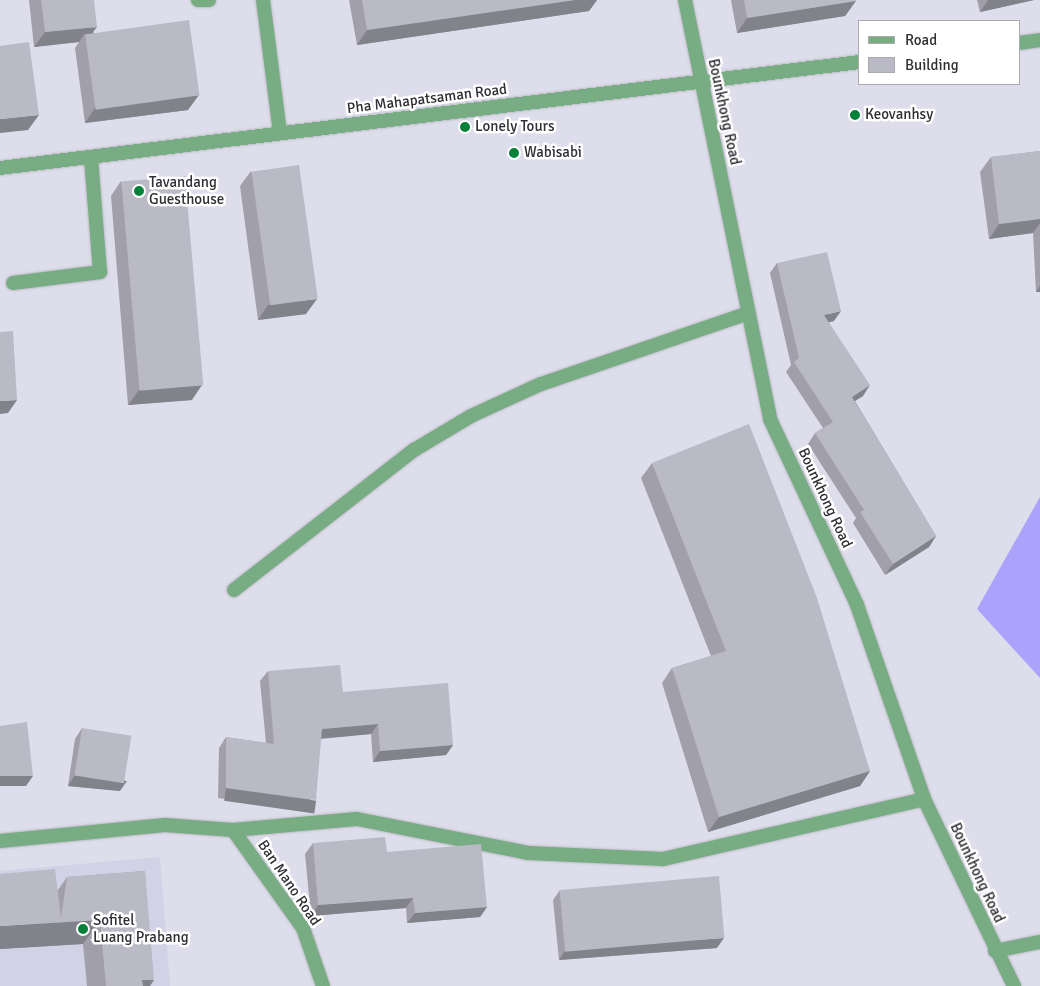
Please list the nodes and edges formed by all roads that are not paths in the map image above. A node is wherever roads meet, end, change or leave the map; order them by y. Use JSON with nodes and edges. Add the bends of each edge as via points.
{"nodes":[{"id":1,"x":198,"y":0,"type":"edge"},
{"id":2,"x":209,"y":0,"type":"edge"},
{"id":3,"x":263,"y":0,"type":"edge"},
{"id":4,"x":685,"y":0,"type":"edge"},
{"id":5,"x":1040,"y":40,"type":"edge"},
{"id":6,"x":1020,"y":43,"type":"edge"},
{"id":7,"x":858,"y":62,"type":"edge"},
{"id":8,"x":700,"y":81,"type":"junction"},
{"id":9,"x":280,"y":133,"type":"junction"},
{"id":10,"x":91,"y":157,"type":"junction"},
{"id":11,"x":0,"y":168,"type":"edge"},
{"id":12,"x":13,"y":283,"type":"dead end"},
{"id":13,"x":748,"y":313,"type":"junction"},
{"id":14,"x":234,"y":590,"type":"dead end"},
{"id":15,"x":924,"y":799,"type":"junction"},
{"id":16,"x":232,"y":830,"type":"junction"},
{"id":17,"x":0,"y":841,"type":"edge"},
{"id":18,"x":1040,"y":942,"type":"edge"},
{"id":19,"x":995,"y":951,"type":"junction"},
{"id":20,"x":323,"y":986,"type":"edge"},
{"id":21,"x":1014,"y":986,"type":"edge"}],
"edges":[{"from":1,"to":2,"type":"street"},
{"from":3,"to":9,"type":"street"},
{"from":4,"to":8,"type":"street","name":"Bounkhong Road"},
{"from":5,"to":6,"type":"street"},
{"from":7,"to":8,"type":"street","name":"Pha Mahapatsaman Road"},
{"from":8,"to":9,"type":"street","name":"Pha Mahapatsaman Road"},
{"from":8,"to":13,"type":"street","name":"Bounkhong Road"},
{"from":9,"to":10,"type":"street","name":"Pha Mahapatsaman Road"},
{"from":10,"to":11,"type":"street","name":"Pha Mahapatsaman Road"},
{"from":10,"to":12,"type":"street","via":[[100,272]]},
{"from":13,"to":14,"type":"street","via":[[541,384],[471,416],[414,450]]},
{"from":13,"to":15,"type":"street","name":"Bounkhong Road","via":[[770,419],[857,605]]},
{"from":15,"to":16,"type":"street","via":[[663,859],[528,853],[357,819]]},
{"from":15,"to":19,"type":"street","name":"Bounkhong Road"},
{"from":16,"to":17,"type":"street","via":[[165,824]]},
{"from":16,"to":20,"type":"street","name":"Ban Mano Road","via":[[303,928]]},
{"from":18,"to":19,"type":"street"},
{"from":19,"to":21,"type":"street","name":"Bounkhong Road"}]}
